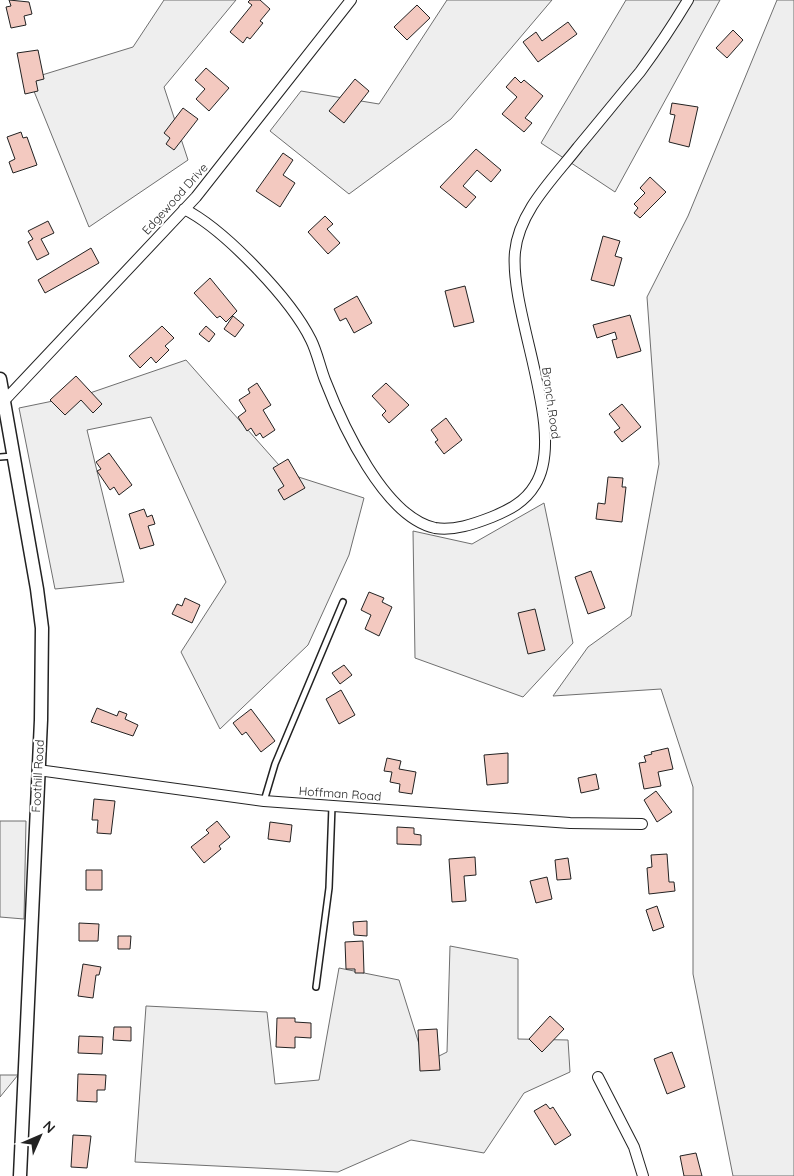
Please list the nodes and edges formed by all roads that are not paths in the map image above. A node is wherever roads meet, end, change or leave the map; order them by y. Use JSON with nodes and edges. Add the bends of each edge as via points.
{"nodes":[{"id":1,"x":351,"y":0,"type":"edge"},
{"id":2,"x":688,"y":0,"type":"edge"},
{"id":3,"x":184,"y":210,"type":"junction"},
{"id":4,"x":0,"y":379,"type":"edge"},
{"id":5,"x":4,"y":402,"type":"junction"},
{"id":6,"x":13,"y":456,"type":"junction"},
{"id":7,"x":0,"y":457,"type":"edge"},
{"id":8,"x":344,"y":602,"type":"dead end"},
{"id":9,"x":38,"y":770,"type":"junction"},
{"id":10,"x":264,"y":801,"type":"junction"},
{"id":11,"x":332,"y":806,"type":"junction"},
{"id":12,"x":642,"y":824,"type":"dead end"},
{"id":13,"x":316,"y":987,"type":"dead end"},
{"id":14,"x":598,"y":1077,"type":"dead end"},
{"id":15,"x":20,"y":1176,"type":"edge"},
{"id":16,"x":643,"y":1176,"type":"edge"}],
"edges":[{"from":1,"to":3,"type":"street","name":"Edgewood Drive"},
{"from":2,"to":3,"type":"street","name":"Branch Road","via":[[642,68],[533,206],[518,235],[514,269],[542,413],[545,457],[535,485],[509,510],[457,528],[437,528],[413,518],[392,501],[346,431],[310,339],[291,308],[238,250],[195,215]]},
{"from":3,"to":5,"type":"street","name":"Edgewood Drive"},
{"from":4,"to":5,"type":"street","name":"Foothill Road"},
{"from":5,"to":6,"type":"street","name":"Foothill Road"},
{"from":6,"to":7,"type":"lane"},
{"from":6,"to":9,"type":"street","name":"Foothill Road","via":[[42,628]]},
{"from":8,"to":10,"type":"lane","via":[[276,764]]},
{"from":9,"to":10,"type":"street","name":"Hoffman Road"},
{"from":9,"to":15,"type":"street","name":"Foothill Road"},
{"from":10,"to":11,"type":"street","name":"Hoffman Road"},
{"from":11,"to":12,"type":"street","name":"Hoffman Road","via":[[570,823]]},
{"from":11,"to":13,"type":"lane","via":[[329,888]]},
{"from":14,"to":16,"type":"street","via":[[634,1147]]}]}
